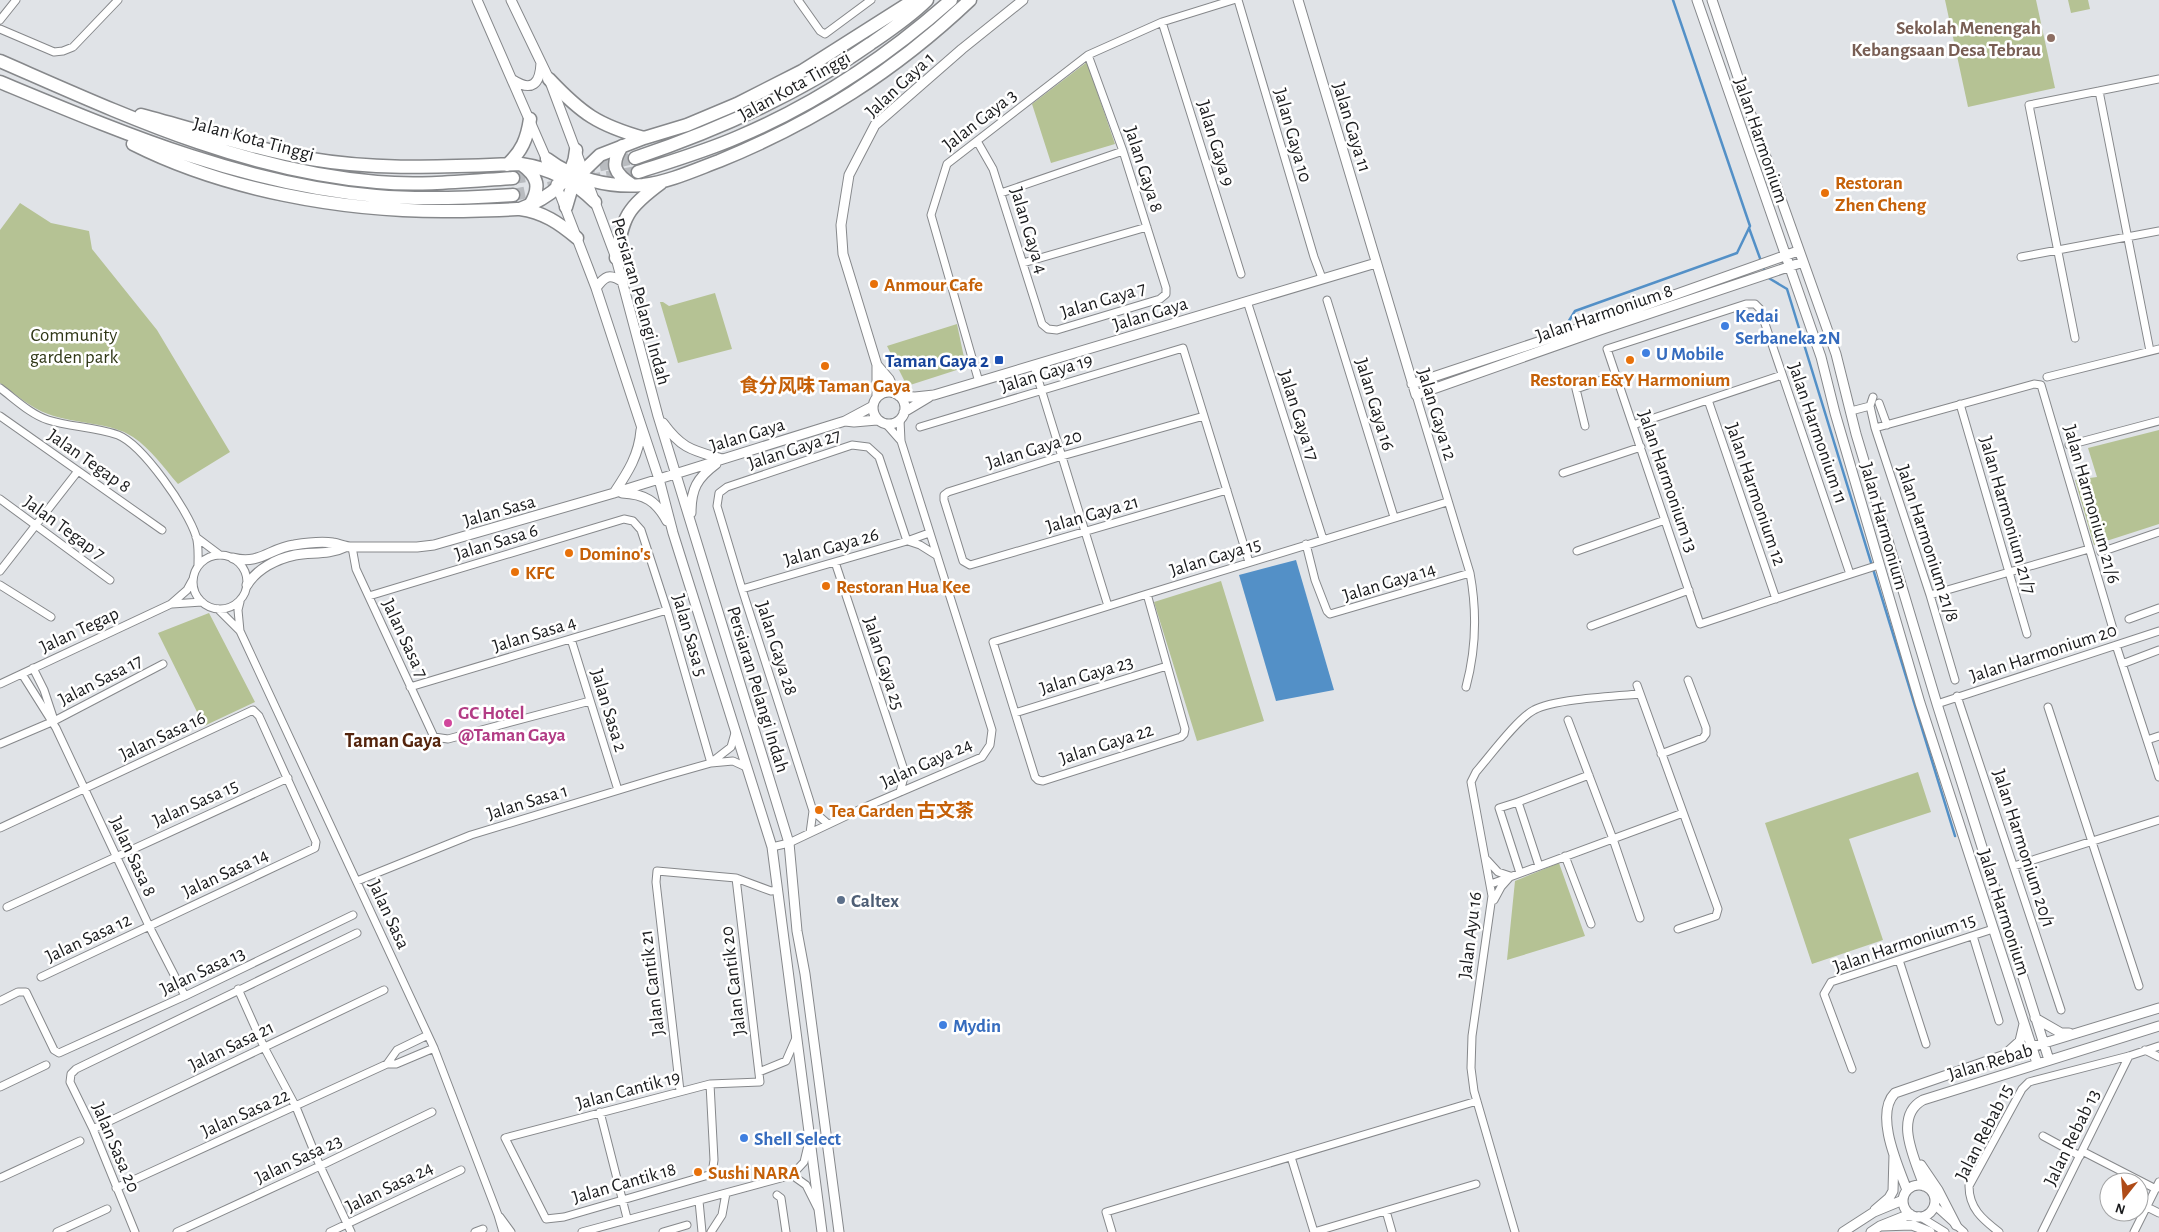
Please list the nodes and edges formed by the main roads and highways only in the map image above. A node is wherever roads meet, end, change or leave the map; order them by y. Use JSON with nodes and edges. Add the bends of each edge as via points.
{"nodes":[{"id":1,"x":477,"y":0,"type":"edge"},
{"id":2,"x":511,"y":0,"type":"edge"},
{"id":3,"x":914,"y":0,"type":"edge"},
{"id":4,"x":926,"y":0,"type":"edge"},
{"id":5,"x":951,"y":0,"type":"edge"},
{"id":6,"x":970,"y":0,"type":"edge"},
{"id":7,"x":1023,"y":0,"type":"edge"},
{"id":8,"x":1298,"y":0,"type":"edge"},
{"id":9,"x":1697,"y":0,"type":"edge"},
{"id":10,"x":1713,"y":0,"type":"edge"},
{"id":11,"x":0,"y":61,"type":"edge"},
{"id":12,"x":541,"y":63,"type":"junction"},
{"id":13,"x":513,"y":80,"type":"junction"},
{"id":14,"x":549,"y":80,"type":"junction"},
{"id":15,"x":0,"y":82,"type":"edge"},
{"id":16,"x":96,"y":103,"type":"junction"},
{"id":17,"x":84,"y":117,"type":"junction"},
{"id":18,"x":530,"y":119,"type":"junction"},
{"id":19,"x":644,"y":138,"type":"junction"},
{"id":20,"x":622,"y":146,"type":"junction"},
{"id":21,"x":576,"y":150,"type":"joint"},
{"id":22,"x":635,"y":158,"type":"tunnel mouth"},
{"id":23,"x":547,"y":159,"type":"junction"},
{"id":24,"x":507,"y":164,"type":"junction"},
{"id":25,"x":521,"y":164,"type":"junction"},
{"id":26,"x":638,"y":172,"type":"tunnel mouth"},
{"id":27,"x":552,"y":173,"type":"junction"},
{"id":28,"x":513,"y":178,"type":"tunnel mouth"},
{"id":29,"x":573,"y":178,"type":"junction"},
{"id":30,"x":665,"y":180,"type":"junction"},
{"id":31,"x":632,"y":185,"type":"junction"},
{"id":32,"x":513,"y":195,"type":"tunnel mouth"},
{"id":33,"x":595,"y":202,"type":"joint"},
{"id":34,"x":525,"y":207,"type":"junction"},
{"id":35,"x":566,"y":207,"type":"joint"},
{"id":36,"x":577,"y":238,"type":"junction"},
{"id":37,"x":1798,"y":251,"type":"junction"},
{"id":38,"x":1785,"y":256,"type":"junction"},
{"id":39,"x":616,"y":258,"type":"junction"},
{"id":40,"x":1802,"y":262,"type":"junction"},
{"id":41,"x":1376,"y":263,"type":"junction"},
{"id":42,"x":1788,"y":267,"type":"junction"},
{"id":43,"x":623,"y":282,"type":"junction"},
{"id":44,"x":596,"y":288,"type":"junction"},
{"id":45,"x":877,"y":365,"type":"junction"},
{"id":46,"x":1412,"y":384,"type":"junction"},
{"id":47,"x":897,"y":395,"type":"junction"},
{"id":48,"x":934,"y":395,"type":"junction"},
{"id":49,"x":1416,"y":395,"type":"joint"},
{"id":50,"x":877,"y":396,"type":"junction"},
{"id":51,"x":872,"y":406,"type":"junction"},
{"id":52,"x":658,"y":416,"type":"junction"},
{"id":53,"x":902,"y":416,"type":"junction"},
{"id":54,"x":877,"y":420,"type":"junction"},
{"id":55,"x":845,"y":421,"type":"junction"},
{"id":56,"x":642,"y":425,"type":"junction"},
{"id":57,"x":723,"y":459,"type":"junction"},
{"id":58,"x":676,"y":474,"type":"junction"},
{"id":59,"x":659,"y":479,"type":"junction"},
{"id":60,"x":614,"y":493,"type":"junction"},
{"id":61,"x":691,"y":522,"type":"junction"},
{"id":62,"x":673,"y":533,"type":"junction"},
{"id":63,"x":349,"y":547,"type":"junction"},
{"id":64,"x":233,"y":558,"type":"road end"},
{"id":65,"x":247,"y":585,"type":"road end"},
{"id":66,"x":2159,"y":1008,"type":"edge"},
{"id":67,"x":2035,"y":1018,"type":"junction"},
{"id":68,"x":2024,"y":1024,"type":"junction"},
{"id":69,"x":2159,"y":1026,"type":"edge"},
{"id":70,"x":2072,"y":1033,"type":"junction"},
{"id":71,"x":2043,"y":1042,"type":"junction"},
{"id":72,"x":2031,"y":1046,"type":"junction"},
{"id":73,"x":2005,"y":1054,"type":"junction"},
{"id":74,"x":2049,"y":1060,"type":"junction"},
{"id":75,"x":2037,"y":1063,"type":"junction"},
{"id":76,"x":1894,"y":1153,"type":"junction"},
{"id":77,"x":1913,"y":1155,"type":"junction"},
{"id":78,"x":1924,"y":1186,"type":"junction"},
{"id":79,"x":1907,"y":1190,"type":"junction"},
{"id":80,"x":1903,"y":1200,"type":"junction"},
{"id":81,"x":1874,"y":1212,"type":"junction"},
{"id":82,"x":1910,"y":1214,"type":"junction"},
{"id":83,"x":1956,"y":1225,"type":"road end"},
{"id":84,"x":1880,"y":1226,"type":"junction"},
{"id":85,"x":822,"y":1232,"type":"edge"},
{"id":86,"x":839,"y":1232,"type":"edge"},
{"id":87,"x":1842,"y":1232,"type":"edge"},
{"id":88,"x":1871,"y":1232,"type":"edge"},
{"id":89,"x":1930,"y":1232,"type":"edge"}],
"edges":[{"from":1,"to":13,"type":"main road"},
{"from":2,"to":12,"type":"main road"},
{"from":3,"to":19,"type":"highway","via":[[802,71],[687,126]]},
{"from":4,"to":22,"type":"highway","name":"Jalan Kota Tinggi","via":[[878,39],[813,81],[736,120]]},
{"from":5,"to":26,"type":"highway","name":"Jalan Kota Tinggi","via":[[896,47],[822,95],[740,137]]},
{"from":6,"to":30,"type":"highway","via":[[908,54],[831,107],[752,148]]},
{"from":7,"to":45,"type":"main road","name":"Jalan Gaya 1","via":[[875,125],[849,175],[841,225],[843,254]]},
{"from":8,"to":41,"type":"main road","name":"Jalan Gaya 11"},
{"from":9,"to":38,"type":"main road","name":"Jalan Harmonium"},
{"from":10,"to":37,"type":"main road","name":"Jalan Harmonium"},
{"from":11,"to":16,"type":"highway","name":"Jalan Kota Tinggi"},
{"from":12,"to":13,"type":"main road","via":[[537,82],[520,85]]},
{"from":12,"to":14,"type":"main road"},
{"from":13,"to":18,"type":"main road"},
{"from":14,"to":19,"type":"highway","via":[[595,120]]},
{"from":14,"to":21,"type":"main road"},
{"from":15,"to":17,"type":"highway","name":"Jalan Kota Tinggi"},
{"from":16,"to":24,"type":"highway","via":[[247,146],[312,159],[438,167]]},
{"from":16,"to":28,"type":"highway","name":"Jalan Kota Tinggi","via":[[168,134],[245,158],[310,173],[378,182],[430,183]]},
{"from":17,"to":32,"type":"highway","name":"Jalan Kota Tinggi","via":[[162,148],[242,172],[310,187],[376,196],[443,199]]},
{"from":17,"to":34,"type":"highway","via":[[159,157],[237,183],[308,199],[373,208],[434,211]]},
{"from":18,"to":23,"type":"main road"},
{"from":18,"to":24,"type":"highway","via":[[523,147]]},
{"from":19,"to":20,"type":"highway"},
{"from":20,"to":29,"type":"highway","via":[[600,155]]},
{"from":20,"to":31,"type":"highway","via":[[615,166],[622,178]]},
{"from":21,"to":29,"type":"highway"},
{"from":23,"to":27,"type":"main road"},
{"from":23,"to":29,"type":"highway"},
{"from":24,"to":25,"type":"highway"},
{"from":25,"to":27,"type":"highway"},
{"from":25,"to":34,"type":"highway","via":[[536,177],[538,187],[536,196]]},
{"from":27,"to":29,"type":"highway"},
{"from":29,"to":31,"type":"highway"},
{"from":29,"to":33,"type":"highway"},
{"from":29,"to":34,"type":"highway"},
{"from":29,"to":35,"type":"highway"},
{"from":30,"to":31,"type":"highway"},
{"from":30,"to":39,"type":"highway","via":[[628,212]]},
{"from":33,"to":39,"type":"main road","name":"Persiaran Pelangi Indah"},
{"from":34,"to":36,"type":"highway","via":[[554,220]]},
{"from":35,"to":36,"type":"main road","name":"Persiaran Pelangi Indah"},
{"from":36,"to":44,"type":"main road","name":"Persiaran Pelangi Indah"},
{"from":37,"to":38,"type":"main road","name":"Jalan Harmonium 8"},
{"from":37,"to":40,"type":"main road","name":"Jalan Harmonium"},
{"from":38,"to":42,"type":"main road","name":"Jalan Harmonium"},
{"from":38,"to":46,"type":"main road","name":"Jalan Harmonium 8"},
{"from":39,"to":43,"type":"main road","name":"Persiaran Pelangi Indah"},
{"from":40,"to":42,"type":"main road","name":"Jalan Harmonium 8"},
{"from":40,"to":67,"type":"main road","name":"Jalan Harmonium","via":[[1836,354],[1937,704]]},
{"from":41,"to":46,"type":"main road","name":"Jalan Gaya 12"},
{"from":41,"to":48,"type":"main road","name":"Jalan Gaya"},
{"from":42,"to":49,"type":"main road","name":"Jalan Harmonium 8"},
{"from":42,"to":68,"type":"main road","name":"Jalan Harmonium","via":[[1821,357],[1920,703]]},
{"from":43,"to":44,"type":"main road","via":[[606,277]]},
{"from":43,"to":52,"type":"main road","name":"Persiaran Pelangi Indah"},
{"from":44,"to":56,"type":"main road","name":"Persiaran Pelangi Indah"},
{"from":45,"to":47,"type":"main road","name":"Jalan Gaya 1"},
{"from":45,"to":50,"type":"main road","name":"Jalan Gaya 1"},
{"from":46,"to":49,"type":"main road","name":"Jalan Gaya 12"},
{"from":47,"to":48,"type":"main road","name":"Jalan Gaya","via":[[915,398]]},
{"from":47,"to":50,"type":"main road","via":[[886,392]]},
{"from":47,"to":53,"type":"main road","via":[[904,404]]},
{"from":48,"to":53,"type":"main road","name":"Jalan Gaya"},
{"from":50,"to":51,"type":"main road"},
{"from":51,"to":54,"type":"main road"},
{"from":51,"to":55,"type":"main road","name":"Jalan Gaya"},
{"from":52,"to":57,"type":"main road","via":[[685,447]]},
{"from":52,"to":58,"type":"main road","name":"Persiaran Pelangi Indah"},
{"from":53,"to":54,"type":"main road","via":[[891,424]]},
{"from":54,"to":55,"type":"main road","name":"Jalan Gaya"},
{"from":55,"to":57,"type":"main road","name":"Jalan Gaya"},
{"from":56,"to":59,"type":"main road","name":"Persiaran Pelangi Indah"},
{"from":56,"to":60,"type":"main road","via":[[635,460]]},
{"from":57,"to":58,"type":"main road","name":"Jalan Gaya"},
{"from":57,"to":61,"type":"main road","via":[[703,474],[695,485]]},
{"from":58,"to":59,"type":"main road","name":"Jalan Gaya"},
{"from":58,"to":61,"type":"main road","name":"Persiaran Pelangi Indah"},
{"from":59,"to":60,"type":"main road","name":"Jalan Sasa"},
{"from":59,"to":62,"type":"main road","name":"Persiaran Pelangi Indah"},
{"from":60,"to":62,"type":"main road","via":[[632,494],[658,506]]},
{"from":60,"to":63,"type":"main road","name":"Jalan Sasa","via":[[434,545]]},
{"from":61,"to":86,"type":"main road","name":"Persiaran Pelangi Indah","via":[[789,844],[797,931]]},
{"from":62,"to":85,"type":"main road","name":"Persiaran Pelangi Indah","via":[[772,847]]},
{"from":63,"to":64,"type":"main road","name":"Jalan Sasa","via":[[335,543],[291,545],[246,561]]},
{"from":63,"to":65,"type":"main road","name":"Jalan Sasa","via":[[280,560],[254,574]]},
{"from":66,"to":70,"type":"main road","name":"Jalan Rebab"},
{"from":67,"to":70,"type":"main road","via":[[2061,1033]]},
{"from":67,"to":71,"type":"main road","name":"Jalan Harmonium"},
{"from":68,"to":72,"type":"main road","name":"Jalan Harmonium"},
{"from":68,"to":73,"type":"main road","via":[[2020,1041]]},
{"from":69,"to":74,"type":"main road","name":"Jalan Rebab"},
{"from":70,"to":71,"type":"main road","name":"Jalan Rebab"},
{"from":71,"to":72,"type":"main road","name":"Jalan Rebab"},
{"from":71,"to":74,"type":"main road","name":"Jalan Harmonium"},
{"from":72,"to":73,"type":"main road","name":"Jalan Rebab"},
{"from":72,"to":75,"type":"main road","name":"Jalan Harmonium"},
{"from":73,"to":76,"type":"main road","name":"Jalan Rebab","via":[[1894,1093],[1887,1104],[1886,1118]]},
{"from":74,"to":75,"type":"main road","name":"Jalan Rebab"},
{"from":75,"to":77,"type":"main road","name":"Jalan Rebab","via":[[1916,1104],[1910,1110],[1907,1122]]},
{"from":76,"to":79,"type":"main road","name":"Jalan Rebab"},
{"from":76,"to":81,"type":"main road","via":[[1893,1190]]},
{"from":77,"to":78,"type":"main road","name":"Jalan Rebab"},
{"from":77,"to":83,"type":"main road","via":[[1938,1190]]},
{"from":78,"to":79,"type":"main road"},
{"from":78,"to":82,"type":"main road","name":"Jalan Rebab","via":[[1934,1196],[1934,1205],[1928,1213]]},
{"from":79,"to":80,"type":"main road"},
{"from":80,"to":81,"type":"main road"},
{"from":80,"to":82,"type":"main road"},
{"from":81,"to":87,"type":"main road"},
{"from":82,"to":84,"type":"main road"},
{"from":84,"to":88,"type":"main road"},
{"from":84,"to":89,"type":"main road","via":[[1912,1225]]}]}
